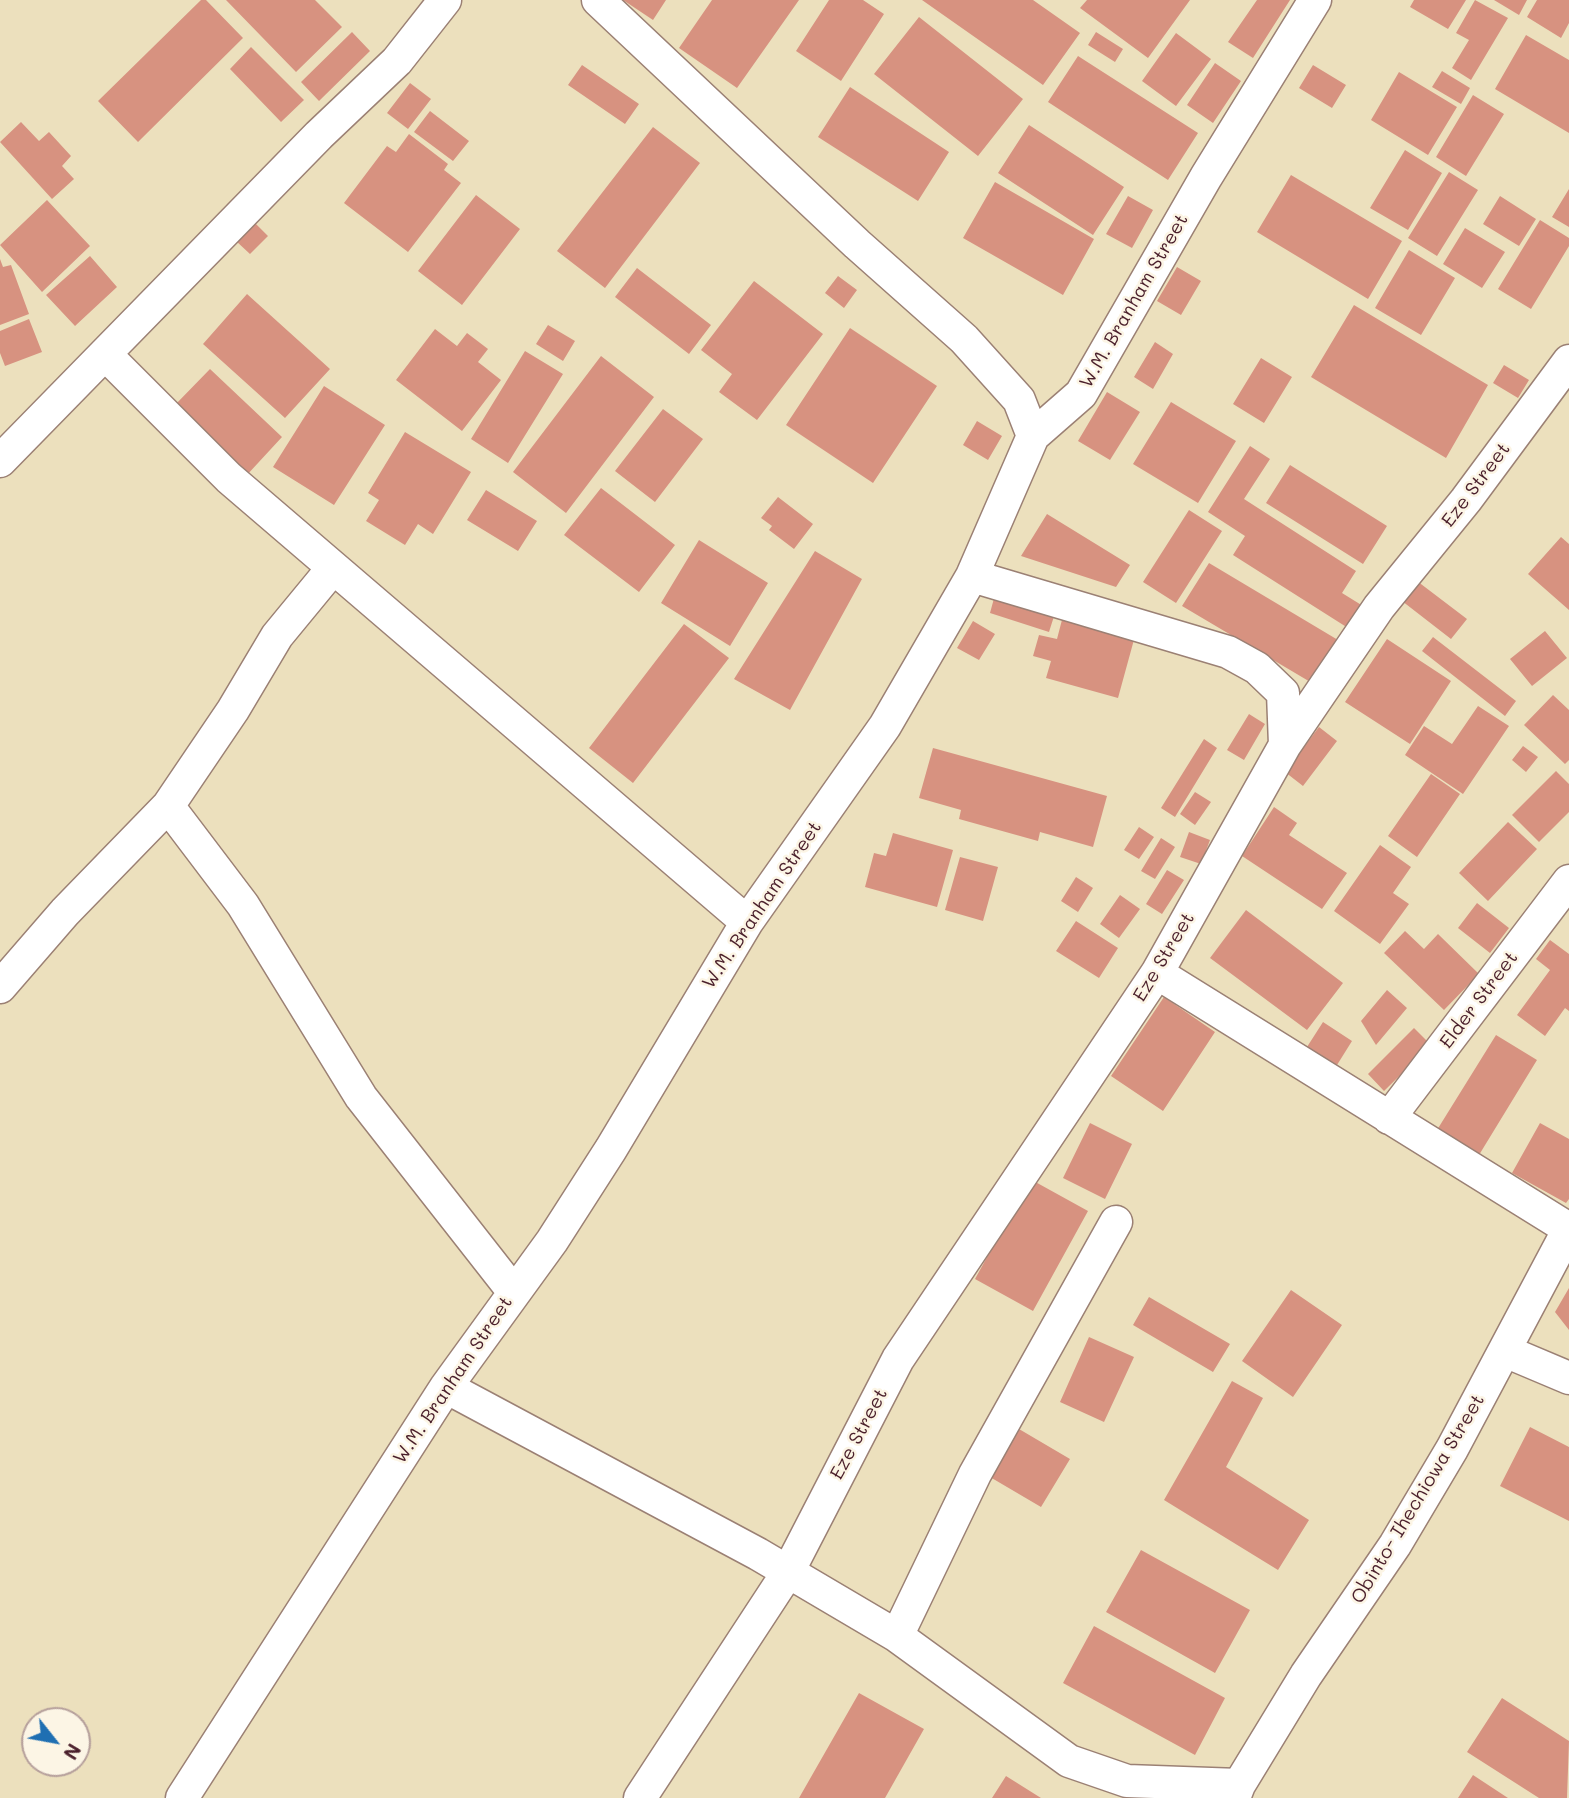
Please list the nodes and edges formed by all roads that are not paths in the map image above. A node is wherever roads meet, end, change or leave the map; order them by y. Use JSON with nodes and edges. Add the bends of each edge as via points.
{"nodes":[{"id":1,"x":445,"y":0,"type":"edge"},
{"id":2,"x":598,"y":0,"type":"edge"},
{"id":3,"x":1315,"y":0,"type":"edge"},
{"id":4,"x":106,"y":355,"type":"junction"},
{"id":5,"x":1569,"y":361,"type":"edge"},
{"id":6,"x":1033,"y":436,"type":"junction"},
{"id":7,"x":0,"y":461,"type":"edge"},
{"id":8,"x":333,"y":568,"type":"junction"},
{"id":9,"x":972,"y":576,"type":"junction"},
{"id":10,"x":1285,"y":745,"type":"junction"},
{"id":11,"x":168,"y":806,"type":"junction"},
{"id":12,"x":1569,"y":881,"type":"edge"},
{"id":13,"x":747,"y":922,"type":"junction"},
{"id":14,"x":1157,"y":973,"type":"junction"},
{"id":15,"x":0,"y":987,"type":"edge"},
{"id":16,"x":1389,"y":1118,"type":"junction"},
{"id":17,"x":1116,"y":1222,"type":"dead end"},
{"id":18,"x":1569,"y":1229,"type":"edge"},
{"id":19,"x":513,"y":1291,"type":"junction"},
{"id":20,"x":1505,"y":1351,"type":"junction"},
{"id":21,"x":1569,"y":1378,"type":"edge"},
{"id":22,"x":446,"y":1387,"type":"junction"},
{"id":23,"x":788,"y":1572,"type":"junction"},
{"id":24,"x":897,"y":1636,"type":"junction"},
{"id":25,"x":1237,"y":1792,"type":"edge"},
{"id":26,"x":182,"y":1798,"type":"edge"},
{"id":27,"x":640,"y":1798,"type":"edge"}],
"edges":[{"from":1,"to":4,"type":"street","via":[[397,61]]},
{"from":2,"to":6,"type":"street","via":[[964,339],[1019,401]]},
{"from":3,"to":6,"type":"street","name":"W.M. Branham Street","via":[[1081,394]]},
{"from":4,"to":7,"type":"street"},
{"from":4,"to":8,"type":"street","via":[[229,478]]},
{"from":5,"to":10,"type":"street","name":"Eze Street","via":[[1379,607]]},
{"from":6,"to":9,"type":"street","name":"W.M. Branham Street"},
{"from":8,"to":11,"type":"street","via":[[277,636]]},
{"from":8,"to":13,"type":"street"},
{"from":9,"to":10,"type":"street","via":[[1228,652],[1257,668],[1283,693]]},
{"from":9,"to":13,"type":"street","name":"W.M. Branham Street","via":[[886,726]]},
{"from":10,"to":14,"type":"street","name":"Eze Street"},
{"from":11,"to":15,"type":"street"},
{"from":11,"to":19,"type":"street","via":[[243,905],[361,1097]]},
{"from":12,"to":16,"type":"street","name":"Elder Street"},
{"from":13,"to":19,"type":"street","name":"W.M. Branham Street","via":[[611,1149],[552,1241]]},
{"from":14,"to":16,"type":"street"},
{"from":14,"to":23,"type":"street","name":"Eze Street","via":[[898,1359]]},
{"from":16,"to":18,"type":"street"},
{"from":17,"to":24,"type":"street","via":[[975,1474]]},
{"from":18,"to":20,"type":"street","name":"Obinto- Ihechiowa Street"},
{"from":19,"to":22,"type":"street","name":"W.M. Branham Street"},
{"from":20,"to":21,"type":"street"},
{"from":20,"to":25,"type":"street","name":"Obinto- Ihechiowa Street","via":[[1395,1545],[1306,1675]]},
{"from":22,"to":23,"type":"street"},
{"from":22,"to":26,"type":"street","name":"W.M. Branham Street"},
{"from":23,"to":24,"type":"street"},
{"from":23,"to":27,"type":"street","name":"Eze Street"},
{"from":24,"to":25,"type":"street","via":[[1069,1761],[1127,1781]]}]}
